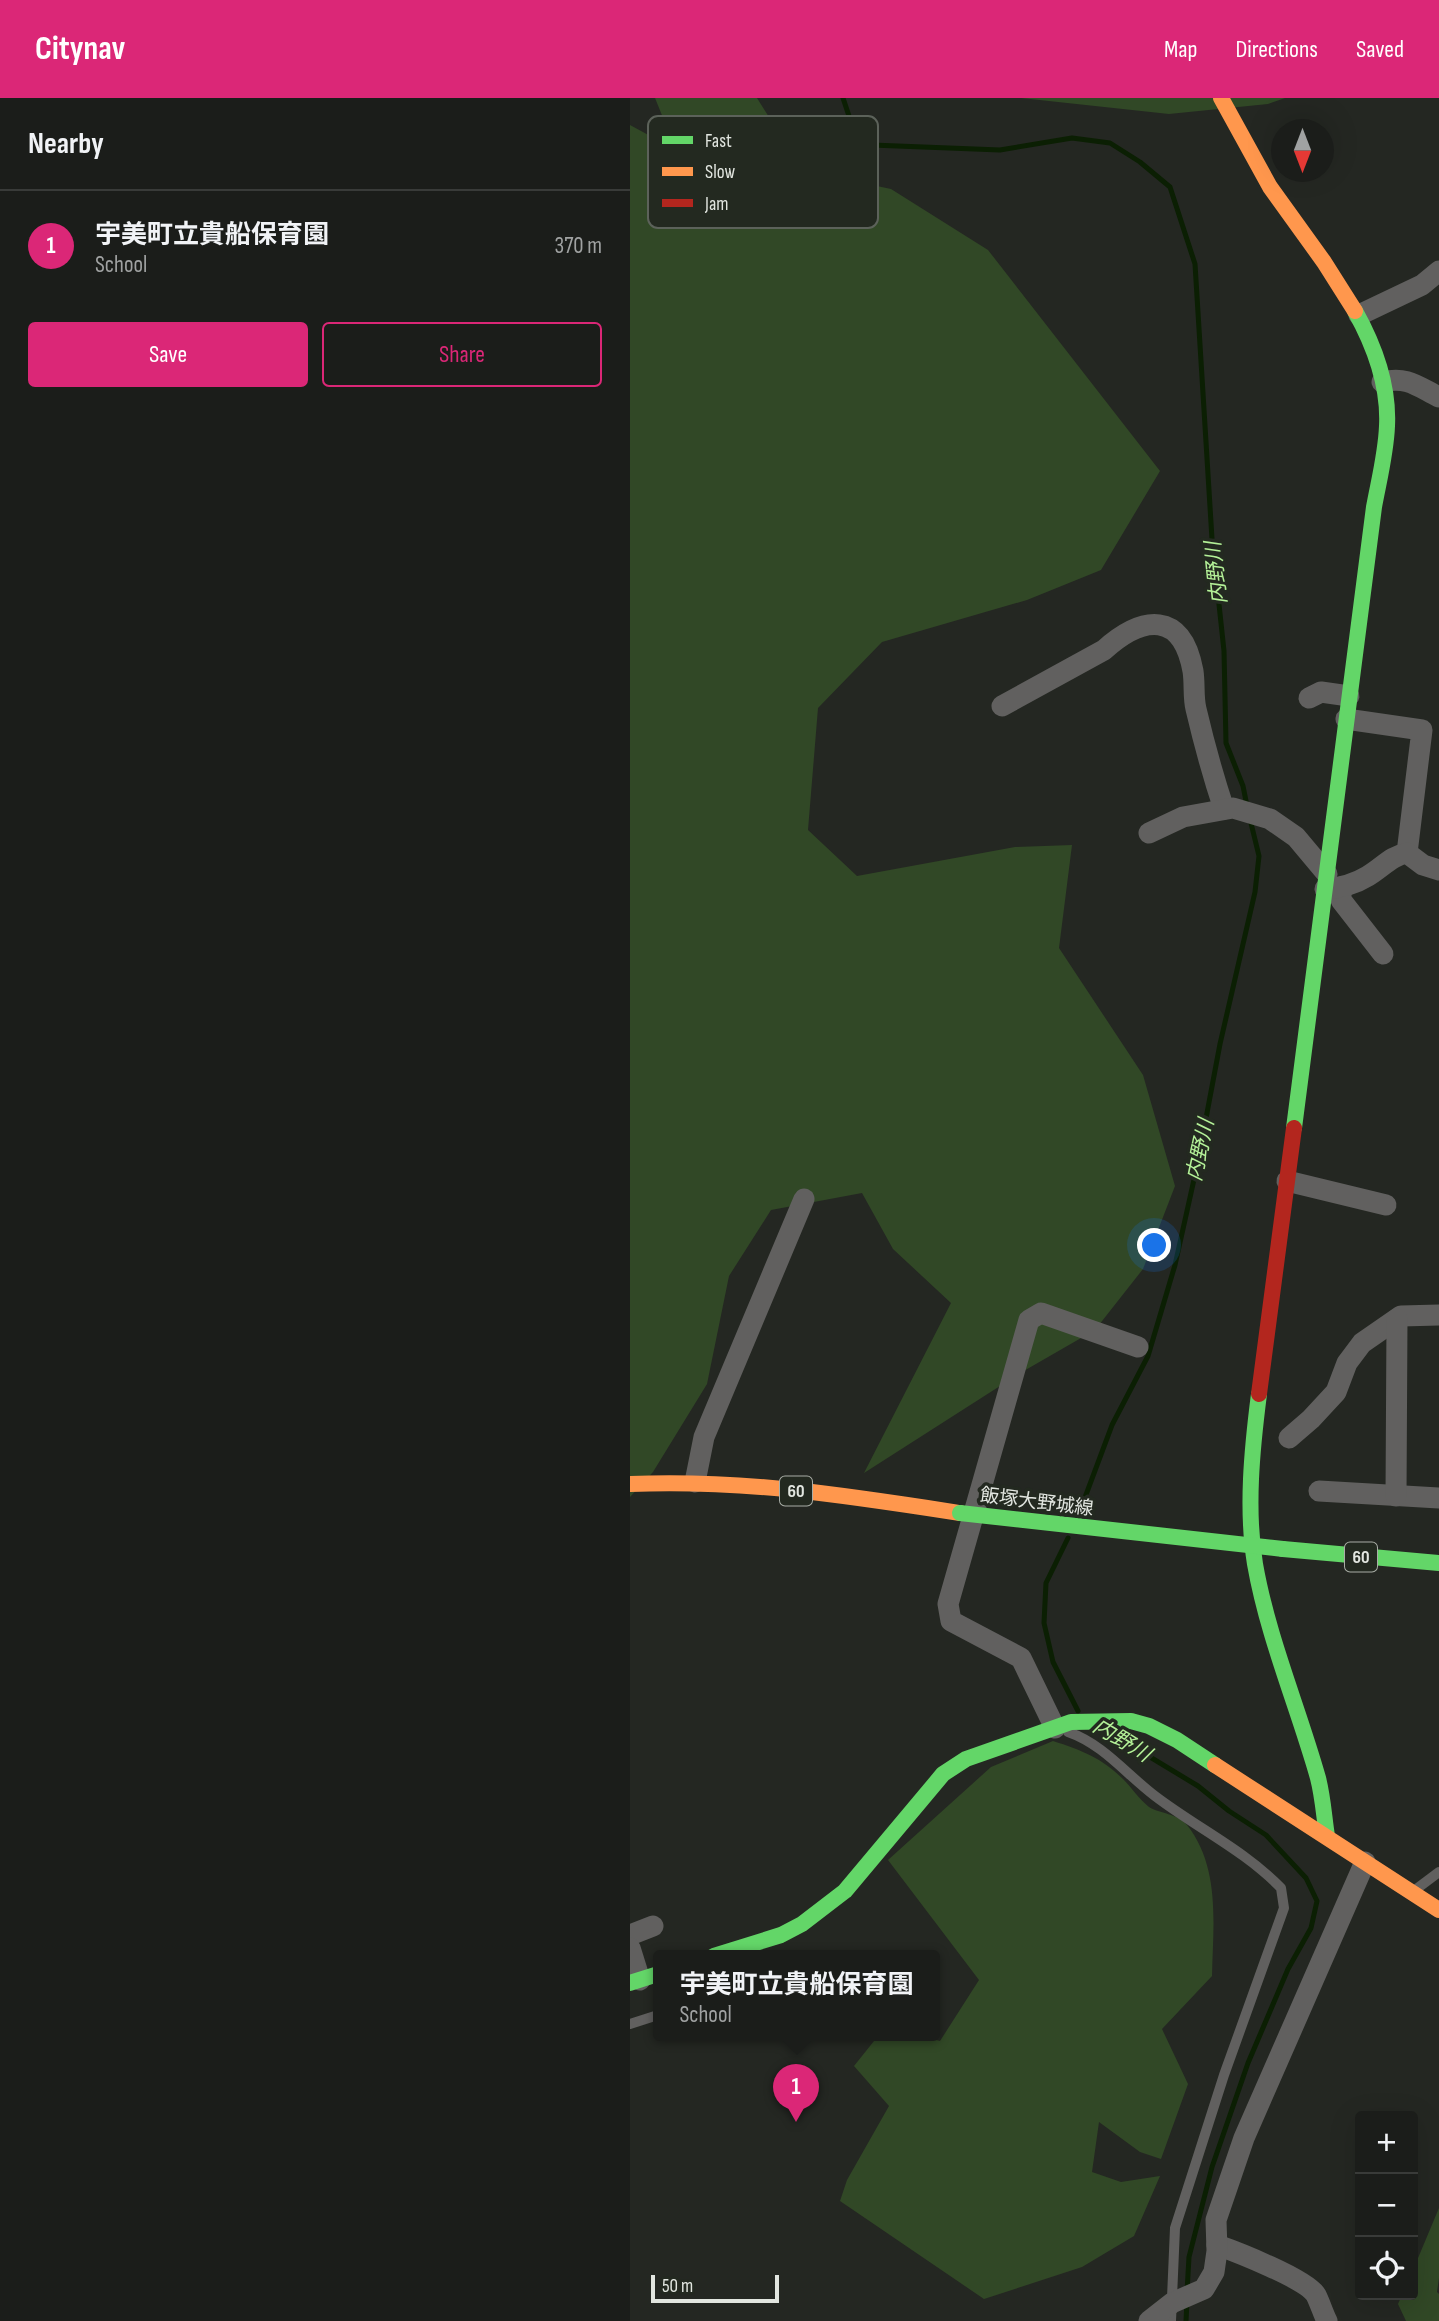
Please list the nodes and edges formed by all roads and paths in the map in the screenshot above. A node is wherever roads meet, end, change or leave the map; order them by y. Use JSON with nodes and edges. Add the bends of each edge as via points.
{"nodes":[{"id":1,"x":1221,"y":98,"type":"edge"},
{"id":2,"x":1439,"y":271,"type":"edge"},
{"id":3,"x":1359,"y":315,"type":"junction"},
{"id":4,"x":1382,"y":382,"type":"junction"},
{"id":5,"x":1439,"y":397,"type":"edge"},
{"id":6,"x":1349,"y":696,"type":"junction"},
{"id":7,"x":1309,"y":698,"type":"dead end"},
{"id":8,"x":1002,"y":706,"type":"dead end"},
{"id":9,"x":1346,"y":719,"type":"junction"},
{"id":10,"x":1228,"y":808,"type":"junction"},
{"id":11,"x":1149,"y":833,"type":"dead end"},
{"id":12,"x":1407,"y":853,"type":"junction"},
{"id":13,"x":1439,"y":870,"type":"edge"},
{"id":14,"x":1331,"y":884,"type":"junction"},
{"id":15,"x":1383,"y":954,"type":"dead end"},
{"id":16,"x":1287,"y":1181,"type":"junction"},
{"id":17,"x":804,"y":1199,"type":"dead end"},
{"id":18,"x":1385,"y":1205,"type":"dead end"},
{"id":19,"x":1439,"y":1315,"type":"edge"},
{"id":20,"x":1397,"y":1319,"type":"junction"},
{"id":21,"x":1139,"y":1347,"type":"dead end"},
{"id":22,"x":1289,"y":1438,"type":"dead end"},
{"id":23,"x":695,"y":1482,"type":"junction"},
{"id":24,"x":630,"y":1484,"type":"edge"},
{"id":25,"x":1319,"y":1492,"type":"dead end"},
{"id":26,"x":1396,"y":1496,"type":"junction"},
{"id":27,"x":1439,"y":1498,"type":"edge"},
{"id":28,"x":1439,"y":1563,"type":"edge"},
{"id":29,"x":1063,"y":1725,"type":"junction"},
{"id":30,"x":1327,"y":1836,"type":"junction"},
{"id":31,"x":1365,"y":1862,"type":"junction"},
{"id":32,"x":1439,"y":1872,"type":"edge"},
{"id":33,"x":1412,"y":1891,"type":"junction"},
{"id":34,"x":1439,"y":1910,"type":"edge"},
{"id":35,"x":653,"y":1926,"type":"dead end"},
{"id":36,"x":630,"y":1935,"type":"edge"},
{"id":37,"x":630,"y":1948,"type":"edge"},
{"id":38,"x":733,"y":1950,"type":"edge"},
{"id":39,"x":643,"y":1979,"type":"edge"},
{"id":40,"x":653,"y":2017,"type":"edge"},
{"id":41,"x":630,"y":2024,"type":"edge"},
{"id":42,"x":1217,"y":2245,"type":"junction"},
{"id":43,"x":1172,"y":2312,"type":"edge"},
{"id":44,"x":1149,"y":2321,"type":"edge"},
{"id":45,"x":1326,"y":2321,"type":"edge"}],
"edges":[{"from":1,"to":3,"type":"street","via":[[1269,185]]},
{"from":2,"to":3,"type":"street","via":[[1422,285]]},
{"from":3,"to":4,"type":"street"},
{"from":4,"to":5,"type":"street","via":[[1407,380]]},
{"from":4,"to":6,"type":"street","via":[[1387,402],[1384,442]]},
{"from":6,"to":7,"type":"street","via":[[1321,692]]},
{"from":6,"to":9,"type":"street"},
{"from":8,"to":10,"type":"street","via":[[1104,650],[1118,637],[1151,625],[1175,629],[1193,672],[1196,709]]},
{"from":9,"to":12,"type":"street","via":[[1422,730]]},
{"from":9,"to":14,"type":"street"},
{"from":10,"to":11,"type":"street","via":[[1182,817]]},
{"from":10,"to":14,"type":"street","via":[[1270,819],[1296,837]]},
{"from":12,"to":13,"type":"street"},
{"from":12,"to":14,"type":"street","via":[[1393,856],[1366,878]]},
{"from":14,"to":15,"type":"street"},
{"from":14,"to":16,"type":"street"},
{"from":16,"to":18,"type":"street"},
{"from":16,"to":30,"type":"street","via":[[1254,1437],[1251,1503],[1261,1590],[1319,1782]]},
{"from":17,"to":23,"type":"street","via":[[704,1437]]},
{"from":19,"to":20,"type":"street"},
{"from":20,"to":22,"type":"street","via":[[1362,1343],[1347,1363],[1336,1392]]},
{"from":20,"to":26,"type":"street"},
{"from":21,"to":29,"type":"street","via":[[1041,1313],[1029,1320],[948,1604],[951,1621],[1021,1658]]},
{"from":23,"to":24,"type":"street","name":"飯塚大野城線","number":"60"},
{"from":23,"to":28,"type":"street","name":"飯塚大野城線","number":"60","bridge":true,"via":[[813,1492],[1172,1538]]},
{"from":25,"to":26,"type":"street"},
{"from":26,"to":27,"type":"street"},
{"from":29,"to":30,"type":"street","via":[[1126,1720],[1149,1726]]},
{"from":29,"to":38,"type":"street","via":[[966,1759],[943,1774],[845,1891],[802,1924]]},
{"from":29,"to":43,"type":"lane","via":[[1100,1748],[1155,1797],[1241,1852],[1281,1888],[1284,1908],[1175,2228]]},
{"from":30,"to":31,"type":"street"},
{"from":31,"to":33,"type":"street"},
{"from":31,"to":42,"type":"street","via":[[1244,2138],[1216,2220]]},
{"from":32,"to":33,"type":"lane"},
{"from":33,"to":34,"type":"street"},
{"from":35,"to":36,"type":"street"},
{"from":37,"to":39,"type":"street"},
{"from":40,"to":41,"type":"lane"},
{"from":42,"to":43,"type":"street","via":[[1214,2272],[1204,2289]]},
{"from":42,"to":45,"type":"street","via":[[1305,2285],[1315,2293]]},
{"from":43,"to":44,"type":"street"}]}
